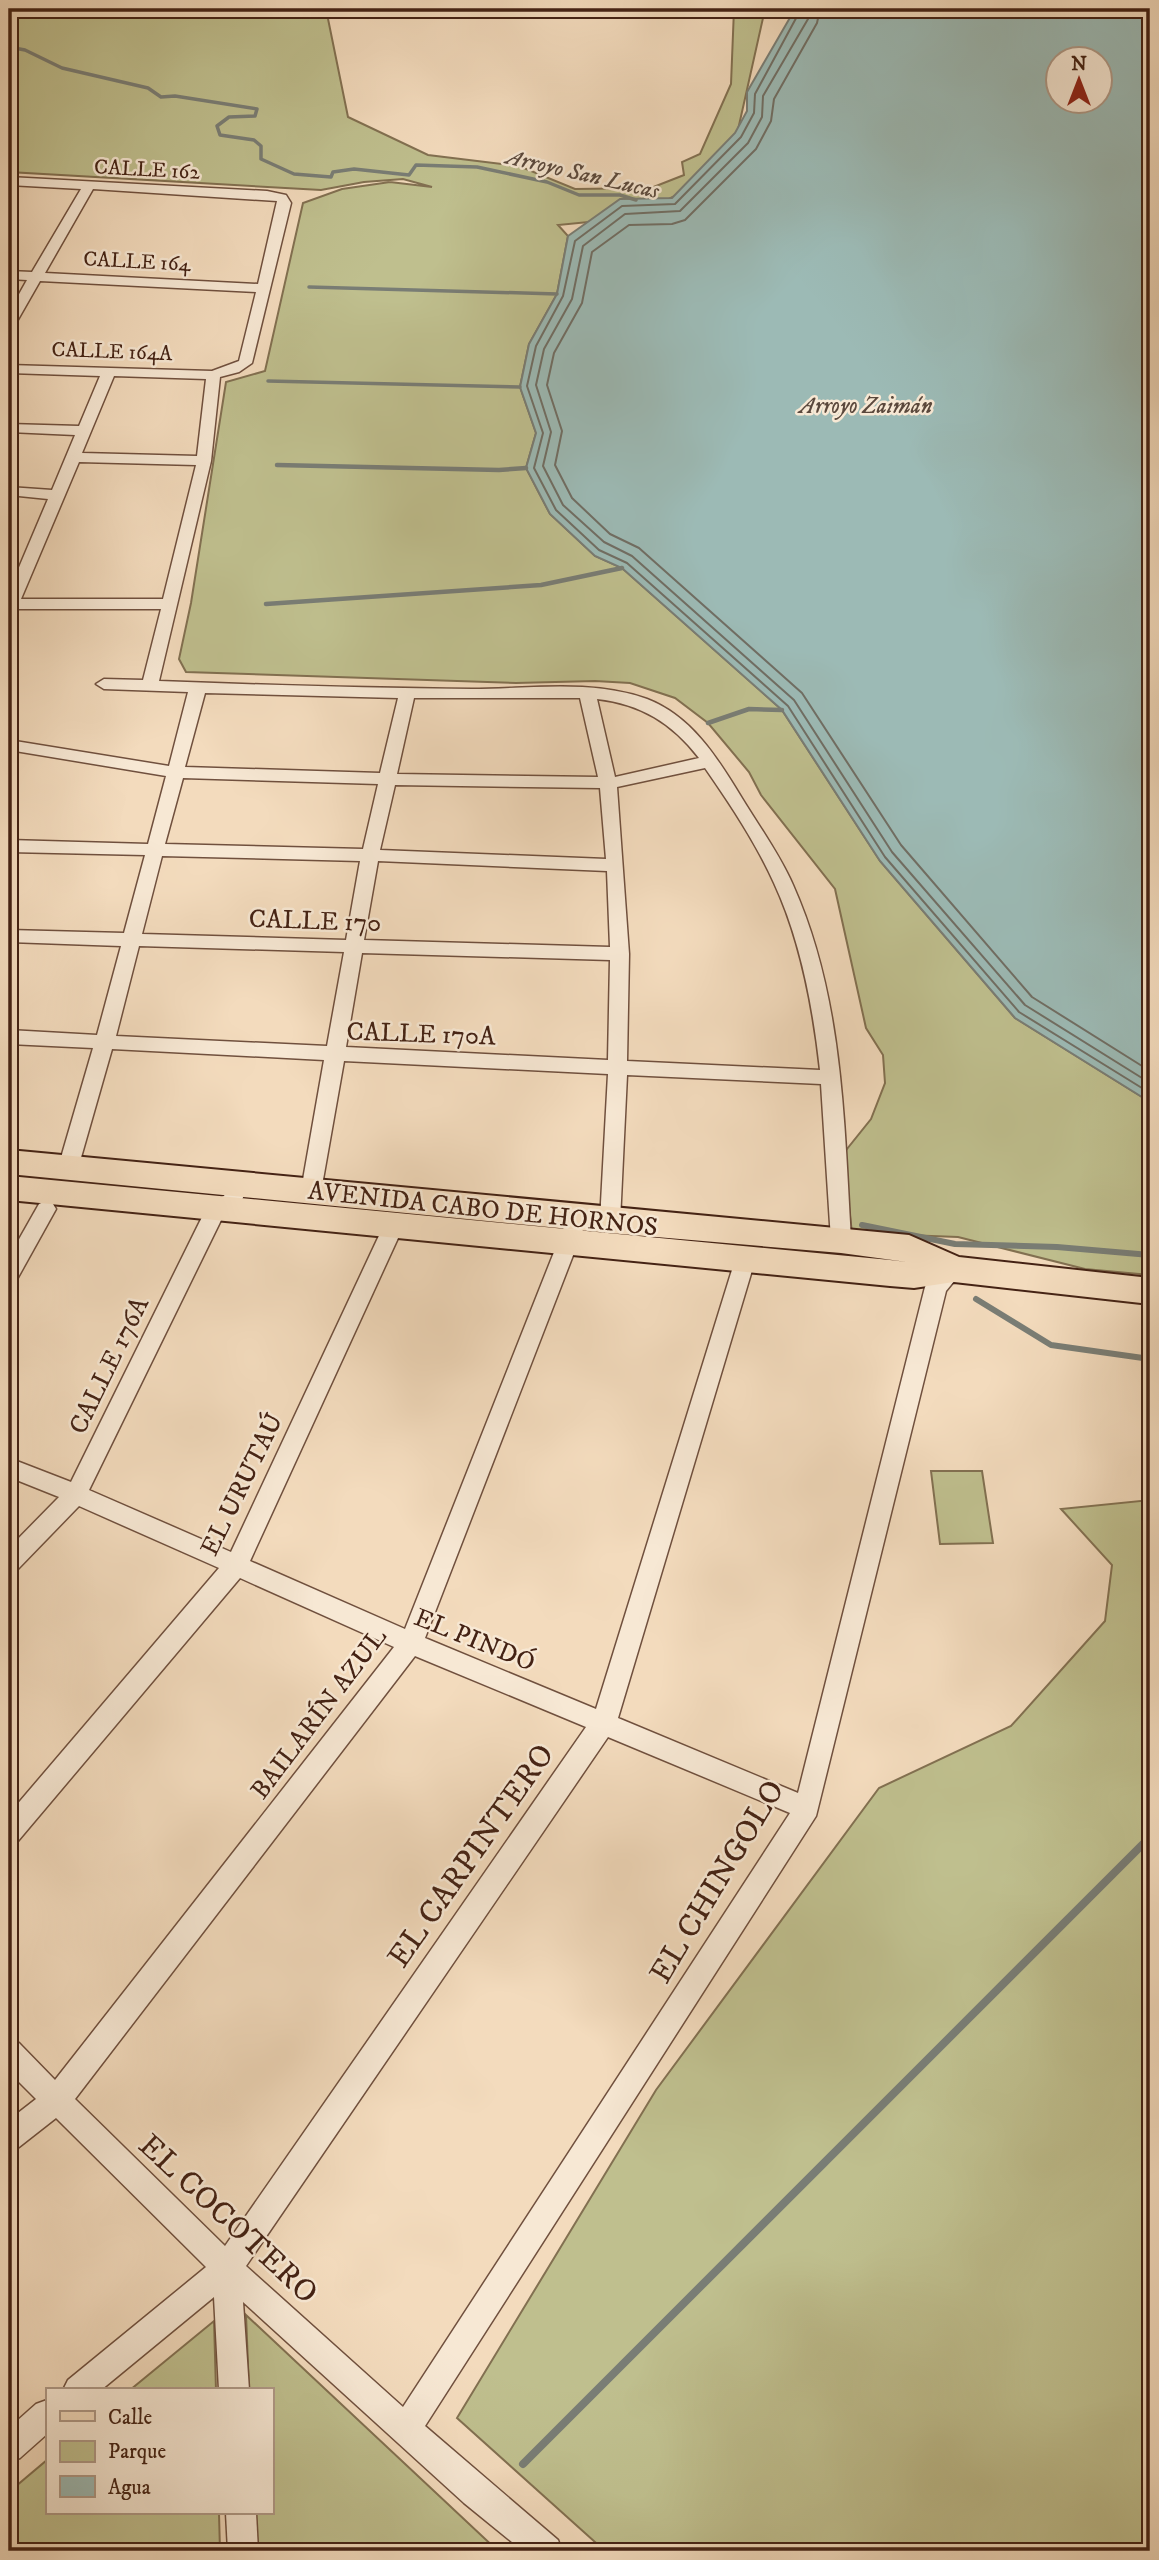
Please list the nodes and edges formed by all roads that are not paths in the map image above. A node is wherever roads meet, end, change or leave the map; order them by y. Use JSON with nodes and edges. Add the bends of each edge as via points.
{"nodes":[{"id":1,"x":9,"y":181,"type":"edge"},
{"id":2,"x":90,"y":184,"type":"junction"},
{"id":3,"x":9,"y":275,"type":"edge"},
{"id":4,"x":37,"y":276,"type":"junction"},
{"id":5,"x":263,"y":288,"type":"junction"},
{"id":6,"x":9,"y":323,"type":"edge"},
{"id":7,"x":9,"y":369,"type":"edge"},
{"id":8,"x":109,"y":372,"type":"junction"},
{"id":9,"x":213,"y":375,"type":"junction"},
{"id":10,"x":9,"y":428,"type":"edge"},
{"id":11,"x":84,"y":431,"type":"junction"},
{"id":12,"x":74,"y":457,"type":"junction"},
{"id":13,"x":204,"y":461,"type":"junction"},
{"id":14,"x":9,"y":491,"type":"edge"},
{"id":15,"x":57,"y":495,"type":"junction"},
{"id":16,"x":9,"y":561,"type":"edge"},
{"id":17,"x":29,"y":562,"type":"junction"},
{"id":18,"x":172,"y":604,"type":"junction"},
{"id":19,"x":10,"y":607,"type":"edge"},
{"id":20,"x":104,"y":684,"type":"dead end"},
{"id":21,"x":150,"y":686,"type":"junction"},
{"id":22,"x":198,"y":687,"type":"junction"},
{"id":23,"x":587,"y":692,"type":"junction"},
{"id":24,"x":407,"y":693,"type":"junction"},
{"id":25,"x":9,"y":745,"type":"edge"},
{"id":26,"x":710,"y":761,"type":"junction"},
{"id":27,"x":174,"y":772,"type":"junction"},
{"id":28,"x":386,"y":779,"type":"junction"},
{"id":29,"x":608,"y":783,"type":"junction"},
{"id":30,"x":9,"y":846,"type":"edge"},
{"id":31,"x":153,"y":850,"type":"junction"},
{"id":32,"x":370,"y":855,"type":"junction"},
{"id":33,"x":615,"y":865,"type":"junction"},
{"id":34,"x":9,"y":936,"type":"edge"},
{"id":35,"x":129,"y":940,"type":"junction"},
{"id":36,"x":353,"y":948,"type":"junction"},
{"id":37,"x":620,"y":954,"type":"junction"},
{"id":38,"x":9,"y":1037,"type":"edge"},
{"id":39,"x":104,"y":1043,"type":"junction"},
{"id":40,"x":335,"y":1055,"type":"junction"},
{"id":41,"x":619,"y":1067,"type":"junction"},
{"id":42,"x":832,"y":1078,"type":"junction"},
{"id":43,"x":9,"y":1162,"type":"edge"},
{"id":44,"x":68,"y":1168,"type":"junction"},
{"id":45,"x":9,"y":1188,"type":"edge"},
{"id":46,"x":311,"y":1191,"type":"junction"},
{"id":47,"x":229,"y":1195,"type":"junction"},
{"id":48,"x":46,"y":1209,"type":"dead end"},
{"id":49,"x":610,"y":1221,"type":"junction"},
{"id":50,"x":394,"y":1225,"type":"junction"},
{"id":51,"x":573,"y":1230,"type":"junction"},
{"id":52,"x":841,"y":1240,"type":"junction"},
{"id":53,"x":746,"y":1257,"type":"junction"},
{"id":54,"x":954,"y":1269,"type":"junction"},
{"id":55,"x":9,"y":1275,"type":"edge"},
{"id":56,"x":1150,"y":1291,"type":"edge"},
{"id":57,"x":9,"y":1467,"type":"edge"},
{"id":58,"x":76,"y":1494,"type":"junction"},
{"id":59,"x":9,"y":1563,"type":"edge"},
{"id":60,"x":237,"y":1564,"type":"junction"},
{"id":61,"x":411,"y":1643,"type":"junction"},
{"id":62,"x":604,"y":1722,"type":"junction"},
{"id":63,"x":807,"y":1808,"type":"junction"},
{"id":64,"x":9,"y":1833,"type":"edge"},
{"id":65,"x":9,"y":2053,"type":"edge"},
{"id":66,"x":56,"y":2101,"type":"junction"},
{"id":67,"x":9,"y":2137,"type":"edge"},
{"id":68,"x":227,"y":2268,"type":"junction"},
{"id":69,"x":80,"y":2388,"type":"edge"},
{"id":70,"x":234,"y":2388,"type":"edge"},
{"id":71,"x":46,"y":2416,"type":"edge"},
{"id":72,"x":407,"y":2427,"type":"junction"},
{"id":73,"x":9,"y":2447,"type":"edge"},
{"id":74,"x":241,"y":2514,"type":"edge"},
{"id":75,"x":243,"y":2551,"type":"edge"},
{"id":76,"x":547,"y":2551,"type":"edge"}],
"edges":[{"from":1,"to":2,"type":"street","name":"CALLE 162"},
{"from":2,"to":4,"type":"street"},
{"from":2,"to":5,"type":"street","name":"CALLE 162","via":[[282,198],[285,203]]},
{"from":3,"to":4,"type":"street","name":"CALLE 164"},
{"from":4,"to":5,"type":"street","name":"CALLE 164"},
{"from":4,"to":6,"type":"street"},
{"from":5,"to":9,"type":"street","via":[[245,363]]},
{"from":7,"to":8,"type":"street","name":"CALLE 164A"},
{"from":8,"to":9,"type":"street","name":"CALLE 164A"},
{"from":8,"to":11,"type":"street"},
{"from":9,"to":13,"type":"street"},
{"from":10,"to":11,"type":"street"},
{"from":11,"to":12,"type":"street"},
{"from":12,"to":13,"type":"street"},
{"from":12,"to":15,"type":"street"},
{"from":13,"to":18,"type":"street"},
{"from":14,"to":15,"type":"street"},
{"from":15,"to":17,"type":"street"},
{"from":16,"to":17,"type":"street"},
{"from":17,"to":19,"type":"street"},
{"from":18,"to":19,"type":"street"},
{"from":18,"to":21,"type":"street"},
{"from":20,"to":21,"type":"street"},
{"from":21,"to":22,"type":"street"},
{"from":22,"to":24,"type":"street"},
{"from":22,"to":27,"type":"street"},
{"from":23,"to":24,"type":"street"},
{"from":23,"to":26,"type":"street","via":[[658,710],[685,731]]},
{"from":23,"to":29,"type":"street"},
{"from":24,"to":28,"type":"street"},
{"from":25,"to":27,"type":"street"},
{"from":26,"to":29,"type":"street"},
{"from":26,"to":42,"type":"street","via":[[789,895],[820,1007]]},
{"from":27,"to":28,"type":"street"},
{"from":27,"to":31,"type":"street"},
{"from":28,"to":29,"type":"street"},
{"from":28,"to":32,"type":"street"},
{"from":29,"to":33,"type":"street"},
{"from":30,"to":31,"type":"street"},
{"from":31,"to":32,"type":"street"},
{"from":31,"to":35,"type":"street"},
{"from":32,"to":33,"type":"street"},
{"from":32,"to":36,"type":"street"},
{"from":33,"to":37,"type":"street"},
{"from":34,"to":35,"type":"street","name":"CALLE 170"},
{"from":35,"to":36,"type":"street","name":"CALLE 170"},
{"from":35,"to":39,"type":"street"},
{"from":36,"to":37,"type":"street","name":"CALLE 170"},
{"from":36,"to":40,"type":"street"},
{"from":37,"to":41,"type":"street"},
{"from":38,"to":39,"type":"street","name":"CALLE 170A"},
{"from":39,"to":40,"type":"street","name":"CALLE 170A"},
{"from":39,"to":44,"type":"street"},
{"from":40,"to":41,"type":"street","name":"CALLE 170A"},
{"from":40,"to":46,"type":"street"},
{"from":41,"to":42,"type":"street","name":"CALLE 170A"},
{"from":41,"to":49,"type":"street"},
{"from":42,"to":52,"type":"street"},
{"from":43,"to":44,"type":"main road","name":"AVENIDA CABO DE HORNOS"},
{"from":44,"to":47,"type":"main road","name":"AVENIDA CABO DE HORNOS"},
{"from":45,"to":47,"type":"main road","name":"AVENIDA CABO DE HORNOS"},
{"from":46,"to":47,"type":"main road","name":"AVENIDA CABO DE HORNOS"},
{"from":46,"to":51,"type":"main road","name":"AVENIDA CABO DE HORNOS"},
{"from":47,"to":50,"type":"main road","name":"AVENIDA CABO DE HORNOS"},
{"from":47,"to":58,"type":"street","name":"CALLE 176A"},
{"from":48,"to":55,"type":"street"},
{"from":49,"to":51,"type":"main road","name":"AVENIDA CABO DE HORNOS"},
{"from":49,"to":52,"type":"main road","name":"AVENIDA CABO DE HORNOS"},
{"from":50,"to":51,"type":"main road","name":"AVENIDA CABO DE HORNOS"},
{"from":50,"to":60,"type":"street","name":"EL URUTAÚ"},
{"from":51,"to":53,"type":"main road","name":"AVENIDA CABO DE HORNOS"},
{"from":51,"to":61,"type":"street","name":"BAILARÍN AZUL"},
{"from":52,"to":54,"type":"main road","name":"AVENIDA CABO DE HORNOS","via":[[909,1248]]},
{"from":53,"to":54,"type":"main road","name":"AVENIDA CABO DE HORNOS","via":[[914,1275]]},
{"from":53,"to":62,"type":"street","name":"EL CARPINTERO"},
{"from":54,"to":56,"type":"main road","name":"AVENIDA CABO DE HORNOS"},
{"from":54,"to":63,"type":"street","name":"EL CHINGOLO","via":[[936,1287]]},
{"from":57,"to":58,"type":"street","name":"EL PINDÓ"},
{"from":58,"to":59,"type":"street","name":"CALLE 176A"},
{"from":58,"to":60,"type":"street","name":"EL PINDÓ"},
{"from":60,"to":61,"type":"street","name":"EL PINDÓ"},
{"from":60,"to":64,"type":"street","name":"EL URUTAÚ"},
{"from":61,"to":62,"type":"street","name":"EL PINDÓ"},
{"from":61,"to":66,"type":"street","name":"BAILARÍN AZUL"},
{"from":62,"to":63,"type":"street","name":"EL PINDÓ"},
{"from":62,"to":68,"type":"street","name":"EL CARPINTERO"},
{"from":63,"to":72,"type":"street","name":"EL CHINGOLO"},
{"from":65,"to":66,"type":"street","name":"EL COCOTERO"},
{"from":66,"to":67,"type":"street","name":"BAILARÍN AZUL"},
{"from":66,"to":68,"type":"street","name":"EL COCOTERO"},
{"from":68,"to":69,"type":"street","name":"EL CARPINTERO"},
{"from":68,"to":70,"type":"street"},
{"from":68,"to":72,"type":"street","name":"EL COCOTERO"},
{"from":71,"to":73,"type":"street"},
{"from":72,"to":76,"type":"street","name":"EL COCOTERO","via":[[475,2492]]},
{"from":74,"to":75,"type":"street"}]}
